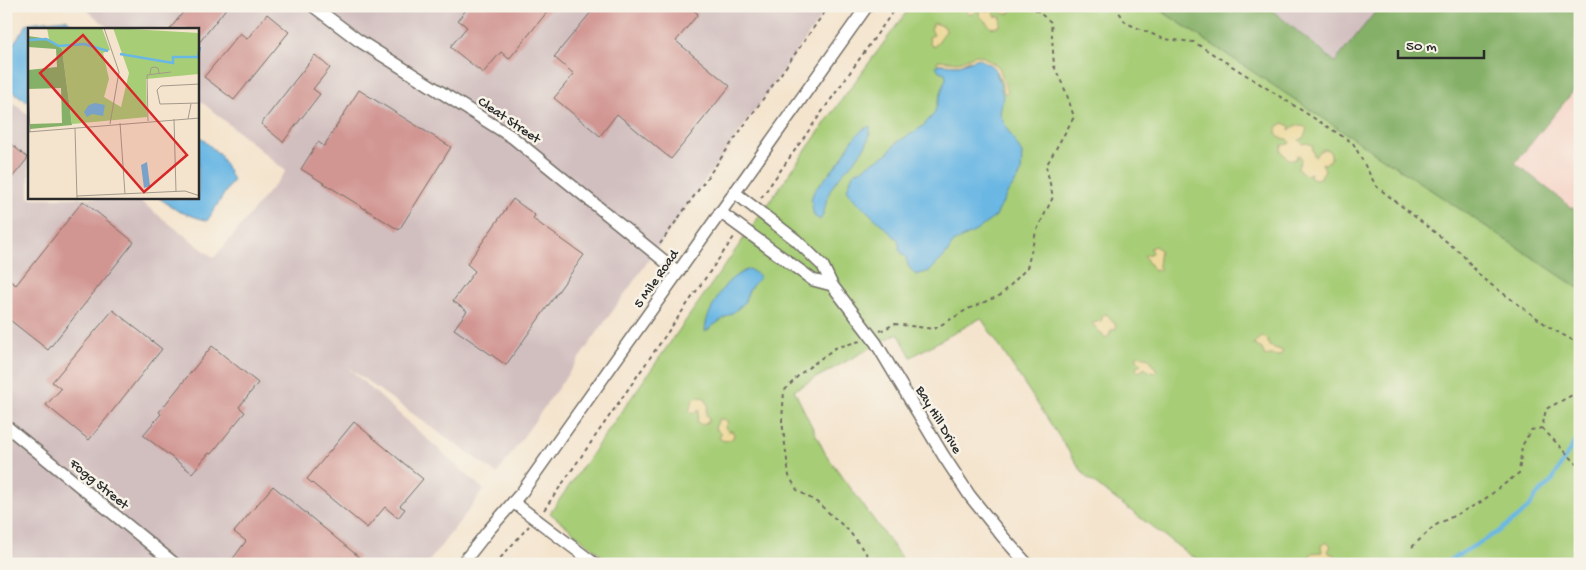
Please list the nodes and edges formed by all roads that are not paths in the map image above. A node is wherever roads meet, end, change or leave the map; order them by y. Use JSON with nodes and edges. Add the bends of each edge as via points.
{"nodes":[{"id":1,"x":312,"y":6,"type":"edge"},
{"id":2,"x":867,"y":6,"type":"edge"},
{"id":3,"x":734,"y":192,"type":"junction"},
{"id":4,"x":720,"y":212,"type":"junction"},
{"id":5,"x":678,"y":272,"type":"junction"},
{"id":6,"x":832,"y":285,"type":"junction"},
{"id":7,"x":6,"y":426,"type":"edge"},
{"id":8,"x":513,"y":502,"type":"junction"},
{"id":9,"x":175,"y":564,"type":"edge"},
{"id":10,"x":462,"y":564,"type":"edge"},
{"id":11,"x":595,"y":564,"type":"edge"},
{"id":12,"x":1028,"y":564,"type":"edge"}],
"edges":[{"from":1,"to":5,"type":"street","name":"Cleat Street","via":[[358,40],[512,137]]},
{"from":2,"to":3,"type":"street","name":"5 Mile Road"},
{"from":3,"to":4,"type":"street","name":"5 Mile Road"},
{"from":3,"to":6,"type":"street","name":"Bay Hill Drive","via":[[824,266]]},
{"from":4,"to":5,"type":"street","name":"5 Mile Road"},
{"from":4,"to":6,"type":"street","via":[[813,280]]},
{"from":5,"to":8,"type":"street","name":"5 Mile Road"},
{"from":6,"to":12,"type":"street","name":"Bay Hill Drive","via":[[871,335],[970,496]]},
{"from":7,"to":9,"type":"street","name":"Fogg Street"},
{"from":8,"to":10,"type":"street","name":"5 Mile Road"},
{"from":8,"to":11,"type":"street"}]}
